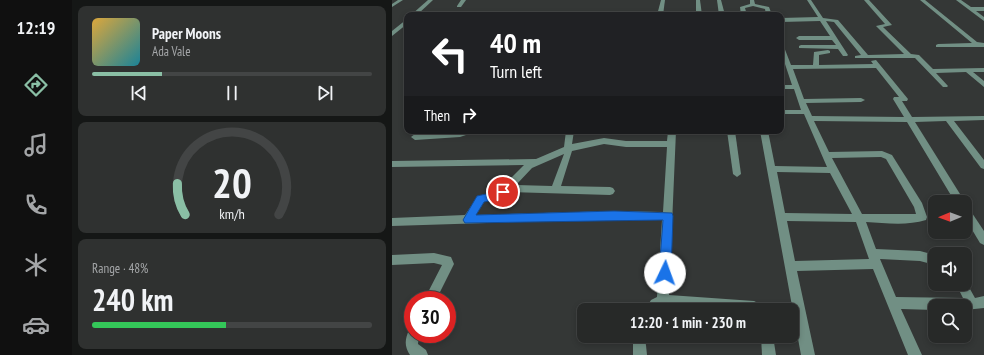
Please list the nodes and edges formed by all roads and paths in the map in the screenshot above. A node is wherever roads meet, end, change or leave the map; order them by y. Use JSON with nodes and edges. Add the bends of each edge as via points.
{"nodes":[{"id":1,"x":401,"y":0,"type":"edge"},
{"id":2,"x":431,"y":0,"type":"edge"},
{"id":3,"x":464,"y":0,"type":"edge"},
{"id":4,"x":663,"y":0,"type":"edge"},
{"id":5,"x":698,"y":0,"type":"edge"},
{"id":6,"x":719,"y":0,"type":"edge"},
{"id":7,"x":809,"y":0,"type":"edge"},
{"id":8,"x":866,"y":0,"type":"edge"},
{"id":9,"x":922,"y":0,"type":"edge"},
{"id":10,"x":958,"y":0,"type":"edge"},
{"id":11,"x":753,"y":2,"type":"edge"},
{"id":12,"x":392,"y":6,"type":"edge"},
{"id":13,"x":459,"y":6,"type":"dead end"},
{"id":14,"x":984,"y":8,"type":"edge"},
{"id":15,"x":970,"y":9,"type":"junction"},
{"id":16,"x":417,"y":12,"type":"edge"},
{"id":17,"x":661,"y":12,"type":"edge"},
{"id":18,"x":699,"y":12,"type":"edge"},
{"id":19,"x":721,"y":12,"type":"edge"},
{"id":20,"x":743,"y":12,"type":"edge"},
{"id":21,"x":768,"y":12,"type":"edge"},
{"id":22,"x":821,"y":19,"type":"junction"},
{"id":23,"x":984,"y":19,"type":"edge"},
{"id":24,"x":784,"y":20,"type":"edge"},
{"id":25,"x":404,"y":24,"type":"edge"},
{"id":26,"x":392,"y":34,"type":"edge"},
{"id":27,"x":799,"y":38,"type":"dead end"},
{"id":28,"x":833,"y":38,"type":"junction"},
{"id":29,"x":981,"y":45,"type":"edge"},
{"id":30,"x":938,"y":46,"type":"dead end"},
{"id":31,"x":802,"y":47,"type":"dead end"},
{"id":32,"x":839,"y":47,"type":"junction"},
{"id":33,"x":828,"y":52,"type":"dead end"},
{"id":34,"x":845,"y":55,"type":"dead end"},
{"id":35,"x":910,"y":56,"type":"junction"},
{"id":36,"x":856,"y":57,"type":"dead end"},
{"id":37,"x":869,"y":57,"type":"junction"},
{"id":38,"x":786,"y":63,"type":"edge"},
{"id":39,"x":816,"y":66,"type":"junction"},
{"id":40,"x":877,"y":66,"type":"junction"},
{"id":41,"x":931,"y":70,"type":"junction"},
{"id":42,"x":968,"y":70,"type":"junction"},
{"id":43,"x":984,"y":70,"type":"edge"},
{"id":44,"x":984,"y":85,"type":"edge"},
{"id":45,"x":945,"y":86,"type":"dead end"},
{"id":46,"x":784,"y":87,"type":"edge"},
{"id":47,"x":796,"y":87,"type":"junction"},
{"id":48,"x":862,"y":100,"type":"dead end"},
{"id":49,"x":801,"y":101,"type":"junction"},
{"id":50,"x":784,"y":112,"type":"edge"},
{"id":51,"x":808,"y":115,"type":"junction"},
{"id":52,"x":984,"y":118,"type":"edge"},
{"id":53,"x":909,"y":119,"type":"junction"},
{"id":54,"x":948,"y":119,"type":"junction"},
{"id":55,"x":434,"y":134,"type":"edge"},
{"id":56,"x":569,"y":134,"type":"edge"},
{"id":57,"x":672,"y":134,"type":"edge"},
{"id":58,"x":731,"y":134,"type":"edge"},
{"id":59,"x":765,"y":134,"type":"edge"},
{"id":60,"x":415,"y":137,"type":"dead end"},
{"id":61,"x":672,"y":144,"type":"junction"},
{"id":62,"x":569,"y":148,"type":"junction"},
{"id":63,"x":827,"y":155,"type":"junction"},
{"id":64,"x":535,"y":162,"type":"junction"},
{"id":65,"x":392,"y":164,"type":"edge"},
{"id":66,"x":984,"y":166,"type":"edge"},
{"id":67,"x":771,"y":169,"type":"junction"},
{"id":68,"x":833,"y":170,"type":"junction"},
{"id":69,"x":737,"y":174,"type":"dead end"},
{"id":70,"x":507,"y":188,"type":"junction"},
{"id":71,"x":555,"y":189,"type":"junction"},
{"id":72,"x":610,"y":191,"type":"dead end"},
{"id":73,"x":956,"y":195,"type":"edge"},
{"id":74,"x":668,"y":216,"type":"junction"},
{"id":75,"x":781,"y":217,"type":"junction"},
{"id":76,"x":859,"y":218,"type":"junction"},
{"id":77,"x":468,"y":220,"type":"junction"},
{"id":78,"x":972,"y":220,"type":"edge"},
{"id":79,"x":392,"y":222,"type":"edge"},
{"id":80,"x":983,"y":236,"type":"edge"},
{"id":81,"x":928,"y":258,"type":"edge"},
{"id":82,"x":874,"y":259,"type":"junction"},
{"id":83,"x":392,"y":260,"type":"edge"},
{"id":84,"x":791,"y":266,"type":"junction"},
{"id":85,"x":434,"y":291,"type":"edge"},
{"id":86,"x":664,"y":301,"type":"junction"},
{"id":87,"x":984,"y":302,"type":"edge"},
{"id":88,"x":658,"y":303,"type":"edge"},
{"id":89,"x":697,"y":303,"type":"edge"},
{"id":90,"x":892,"y":303,"type":"junction"},
{"id":91,"x":928,"y":303,"type":"edge"},
{"id":92,"x":972,"y":304,"type":"edge"},
{"id":93,"x":411,"y":343,"type":"edge"},
{"id":94,"x":639,"y":343,"type":"edge"},
{"id":95,"x":768,"y":343,"type":"edge"},
{"id":96,"x":421,"y":355,"type":"edge"},
{"id":97,"x":640,"y":355,"type":"edge"},
{"id":98,"x":769,"y":355,"type":"edge"},
{"id":99,"x":808,"y":355,"type":"edge"},
{"id":100,"x":916,"y":355,"type":"edge"}],
"edges":[{"from":1,"to":12,"type":"street"},
{"from":2,"to":16,"type":"street"},
{"from":3,"to":13,"type":"street"},
{"from":4,"to":17,"type":"street"},
{"from":5,"to":18,"type":"street"},
{"from":6,"to":19,"type":"street"},
{"from":7,"to":22,"type":"street"},
{"from":8,"to":35,"type":"street","via":[[889,25],[879,26]]},
{"from":9,"to":29,"type":"street"},
{"from":10,"to":15,"type":"street"},
{"from":11,"to":20,"type":"street","via":[[742,7]]},
{"from":11,"to":21,"type":"street","via":[[767,8]]},
{"from":14,"to":15,"type":"street"},
{"from":15,"to":23,"type":"street"},
{"from":22,"to":24,"type":"street"},
{"from":22,"to":28,"type":"street"},
{"from":22,"to":37,"type":"street","via":[[839,23]]},
{"from":25,"to":26,"type":"street"},
{"from":27,"to":28,"type":"street"},
{"from":28,"to":32,"type":"street"},
{"from":29,"to":30,"type":"street"},
{"from":31,"to":32,"type":"street"},
{"from":32,"to":34,"type":"street"},
{"from":33,"to":39,"type":"street","via":[[816,53]]},
{"from":35,"to":37,"type":"street"},
{"from":35,"to":41,"type":"street","via":[[917,56]]},
{"from":36,"to":37,"type":"street"},
{"from":37,"to":40,"type":"street"},
{"from":38,"to":39,"type":"street"},
{"from":38,"to":47,"type":"street"},
{"from":39,"to":40,"type":"street"},
{"from":40,"to":53,"type":"street","via":[[900,99],[898,104]]},
{"from":41,"to":42,"type":"street"},
{"from":41,"to":45,"type":"street"},
{"from":42,"to":43,"type":"street"},
{"from":42,"to":44,"type":"street"},
{"from":46,"to":47,"type":"street"},
{"from":47,"to":49,"type":"street"},
{"from":48,"to":49,"type":"street"},
{"from":49,"to":51,"type":"street"},
{"from":50,"to":51,"type":"street"},
{"from":51,"to":53,"type":"street"},
{"from":51,"to":63,"type":"street"},
{"from":52,"to":54,"type":"street"},
{"from":53,"to":54,"type":"street"},
{"from":53,"to":73,"type":"street"},
{"from":54,"to":66,"type":"street"},
{"from":55,"to":60,"type":"street"},
{"from":56,"to":62,"type":"street"},
{"from":57,"to":61,"type":"street"},
{"from":58,"to":69,"type":"street"},
{"from":59,"to":67,"type":"street"},
{"from":61,"to":62,"type":"street","via":[[626,144],[604,141]]},
{"from":61,"to":74,"type":"street"},
{"from":62,"to":64,"type":"street"},
{"from":62,"to":71,"type":"street"},
{"from":63,"to":68,"type":"street"},
{"from":63,"to":76,"type":"street","via":[[882,154],[889,157],[919,206],[922,217]]},
{"from":64,"to":65,"type":"street"},
{"from":64,"to":70,"type":"street","via":[[525,168]]},
{"from":67,"to":68,"type":"street"},
{"from":67,"to":75,"type":"street"},
{"from":68,"to":76,"type":"street"},
{"from":70,"to":71,"type":"street"},
{"from":70,"to":77,"type":"street","via":[[497,196],[481,199]]},
{"from":71,"to":72,"type":"street"},
{"from":74,"to":77,"type":"street"},
{"from":74,"to":86,"type":"street"},
{"from":75,"to":76,"type":"street"},
{"from":75,"to":84,"type":"street"},
{"from":76,"to":82,"type":"street"},
{"from":77,"to":79,"type":"street"},
{"from":78,"to":80,"type":"street"},
{"from":81,"to":82,"type":"street","via":[[920,256]]},
{"from":82,"to":84,"type":"street"},
{"from":82,"to":90,"type":"street"},
{"from":83,"to":85,"type":"street","via":[[434,258],[446,261],[448,264]]},
{"from":84,"to":99,"type":"street"},
{"from":86,"to":88,"type":"street"},
{"from":86,"to":89,"type":"street"},
{"from":87,"to":92,"type":"street"},
{"from":90,"to":91,"type":"street"},
{"from":90,"to":100,"type":"street"},
{"from":93,"to":96,"type":"street","via":[[412,349]]},
{"from":94,"to":97,"type":"street"},
{"from":95,"to":98,"type":"street"}]}
